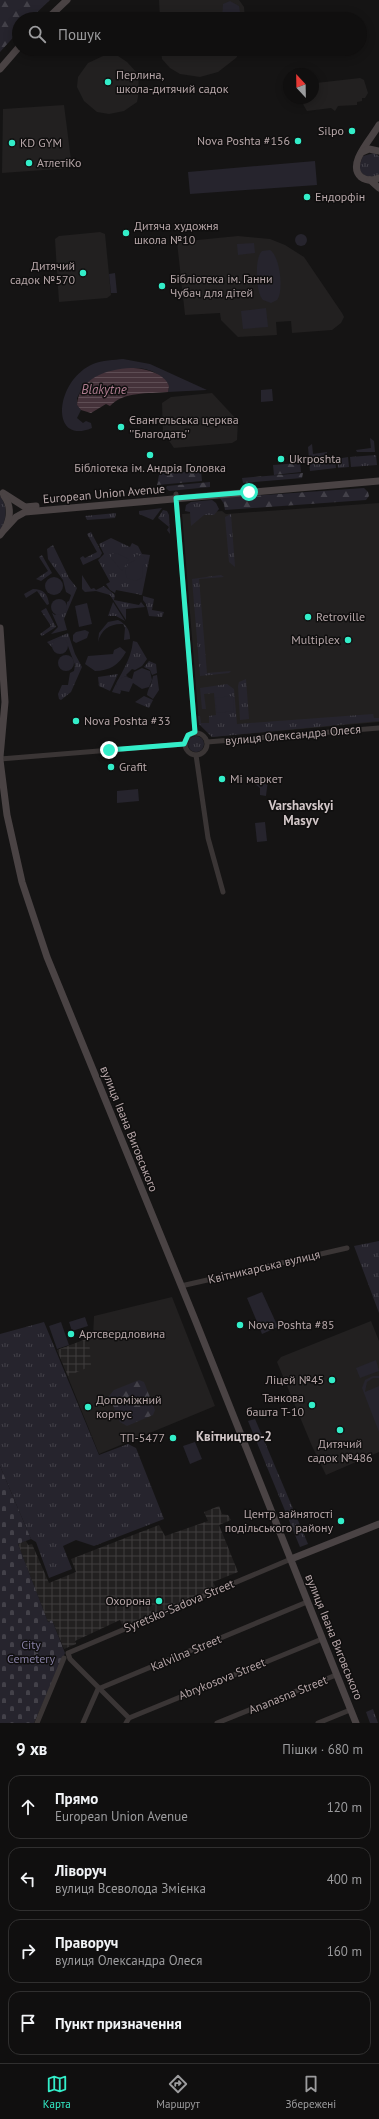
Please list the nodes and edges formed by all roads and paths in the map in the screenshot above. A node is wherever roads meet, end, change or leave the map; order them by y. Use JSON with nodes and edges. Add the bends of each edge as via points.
{"nodes":[{"id":1,"x":67,"y":0,"type":"edge"},
{"id":2,"x":55,"y":12,"type":"edge"},
{"id":3,"x":12,"y":55,"type":"edge"},
{"id":4,"x":0,"y":69,"type":"edge"},
{"id":5,"x":379,"y":125,"type":"edge"},
{"id":6,"x":379,"y":152,"type":"edge"},
{"id":7,"x":360,"y":154,"type":"junction"},
{"id":8,"x":379,"y":178,"type":"edge"},
{"id":9,"x":370,"y":180,"type":"junction"},
{"id":10,"x":379,"y":188,"type":"edge"},
{"id":11,"x":379,"y":476,"type":"edge"},
{"id":12,"x":379,"y":481,"type":"edge"},
{"id":13,"x":1,"y":492,"type":"edge"},
{"id":14,"x":176,"y":496,"type":"junction"},
{"id":15,"x":2,"y":533,"type":"edge"},
{"id":16,"x":0,"y":628,"type":"edge"},
{"id":17,"x":379,"y":728,"type":"edge"},
{"id":18,"x":195,"y":732,"type":"junction"},
{"id":19,"x":207,"y":742,"type":"junction"},
{"id":20,"x":184,"y":744,"type":"junction"},
{"id":21,"x":196,"y":755,"type":"junction"},
{"id":22,"x":0,"y":759,"type":"edge"},
{"id":23,"x":223,"y":892,"type":"dead end"},
{"id":24,"x":347,"y":1248,"type":"dead end"},
{"id":25,"x":181,"y":1286,"type":"junction"},
{"id":26,"x":379,"y":1524,"type":"edge"},
{"id":27,"x":291,"y":1559,"type":"junction"},
{"id":28,"x":307,"y":1602,"type":"junction"},
{"id":29,"x":322,"y":1639,"type":"junction"},
{"id":30,"x":64,"y":1658,"type":"dead end"},
{"id":31,"x":336,"y":1675,"type":"junction"},
{"id":32,"x":98,"y":1689,"type":"junction"},
{"id":33,"x":350,"y":1710,"type":"junction"},
{"id":34,"x":129,"y":1718,"type":"junction"},
{"id":35,"x":37,"y":1723,"type":"edge"},
{"id":36,"x":83,"y":1723,"type":"edge"},
{"id":37,"x":126,"y":1723,"type":"edge"},
{"id":38,"x":217,"y":1723,"type":"edge"},
{"id":39,"x":318,"y":1723,"type":"edge"},
{"id":40,"x":356,"y":1723,"type":"edge"}],
"edges":[{"from":1,"to":2,"type":"main road"},
{"from":3,"to":4,"type":"main road"},
{"from":5,"to":7,"type":"main road"},
{"from":6,"to":7,"type":"main road","via":[[369,149]]},
{"from":7,"to":9,"type":"main road","via":[[356,162],[357,172]]},
{"from":8,"to":9,"type":"main road"},
{"from":9,"to":10,"type":"main road"},
{"from":11,"to":14,"type":"main road","name":"European Union Avenue"},
{"from":12,"to":14,"type":"main road","name":"European Union Avenue"},
{"from":13,"to":14,"type":"main road","name":"European Union Avenue","via":[[25,507]]},
{"from":13,"to":15,"type":"main road","via":[[10,511]]},
{"from":14,"to":15,"type":"main road","name":"European Union Avenue","via":[[25,512],[16,517]]},
{"from":14,"to":18,"type":"street"},
{"from":16,"to":22,"type":"main road","name":"вулиця Івана Виговського","via":[[5,702]]},
{"from":17,"to":19,"type":"street","name":"вулиця Олександра Олеся"},
{"from":18,"to":19,"type":"street","via":[[203,735]]},
{"from":18,"to":20,"type":"street","via":[[188,735]]},
{"from":19,"to":21,"type":"street","via":[[204,752]]},
{"from":20,"to":21,"type":"street","via":[[188,752]]},
{"from":20,"to":22,"type":"street"},
{"from":21,"to":23,"type":"street","via":[[208,838]]},
{"from":22,"to":25,"type":"main road","name":"вулиця Івана Виговського","via":[[7,815],[32,916]]},
{"from":24,"to":25,"type":"street","name":"Квітникарська вулиця"},
{"from":25,"to":27,"type":"main road","name":"вулиця Івана Виговського"},
{"from":26,"to":27,"type":"main road"},
{"from":27,"to":28,"type":"main road","name":"вулиця Івана Виговського"},
{"from":27,"to":32,"type":"street","name":"Syretsko-Sadova Street","via":[[68,1652],[70,1659]]},
{"from":28,"to":29,"type":"main road","name":"вулиця Івана Виговського"},
{"from":28,"to":32,"type":"street","name":"Kalvilna Street"},
{"from":29,"to":31,"type":"main road","name":"вулиця Івана Виговського"},
{"from":29,"to":34,"type":"street","name":"Abrykosova Street"},
{"from":30,"to":35,"type":"street"},
{"from":31,"to":33,"type":"main road","name":"вулиця Івана Виговського"},
{"from":31,"to":38,"type":"street","name":"Ananasna Street"},
{"from":32,"to":34,"type":"street"},
{"from":32,"to":36,"type":"street"},
{"from":33,"to":39,"type":"street"},
{"from":33,"to":40,"type":"main road","name":"вулиця Івана Виговського"},
{"from":34,"to":37,"type":"street"}]}
